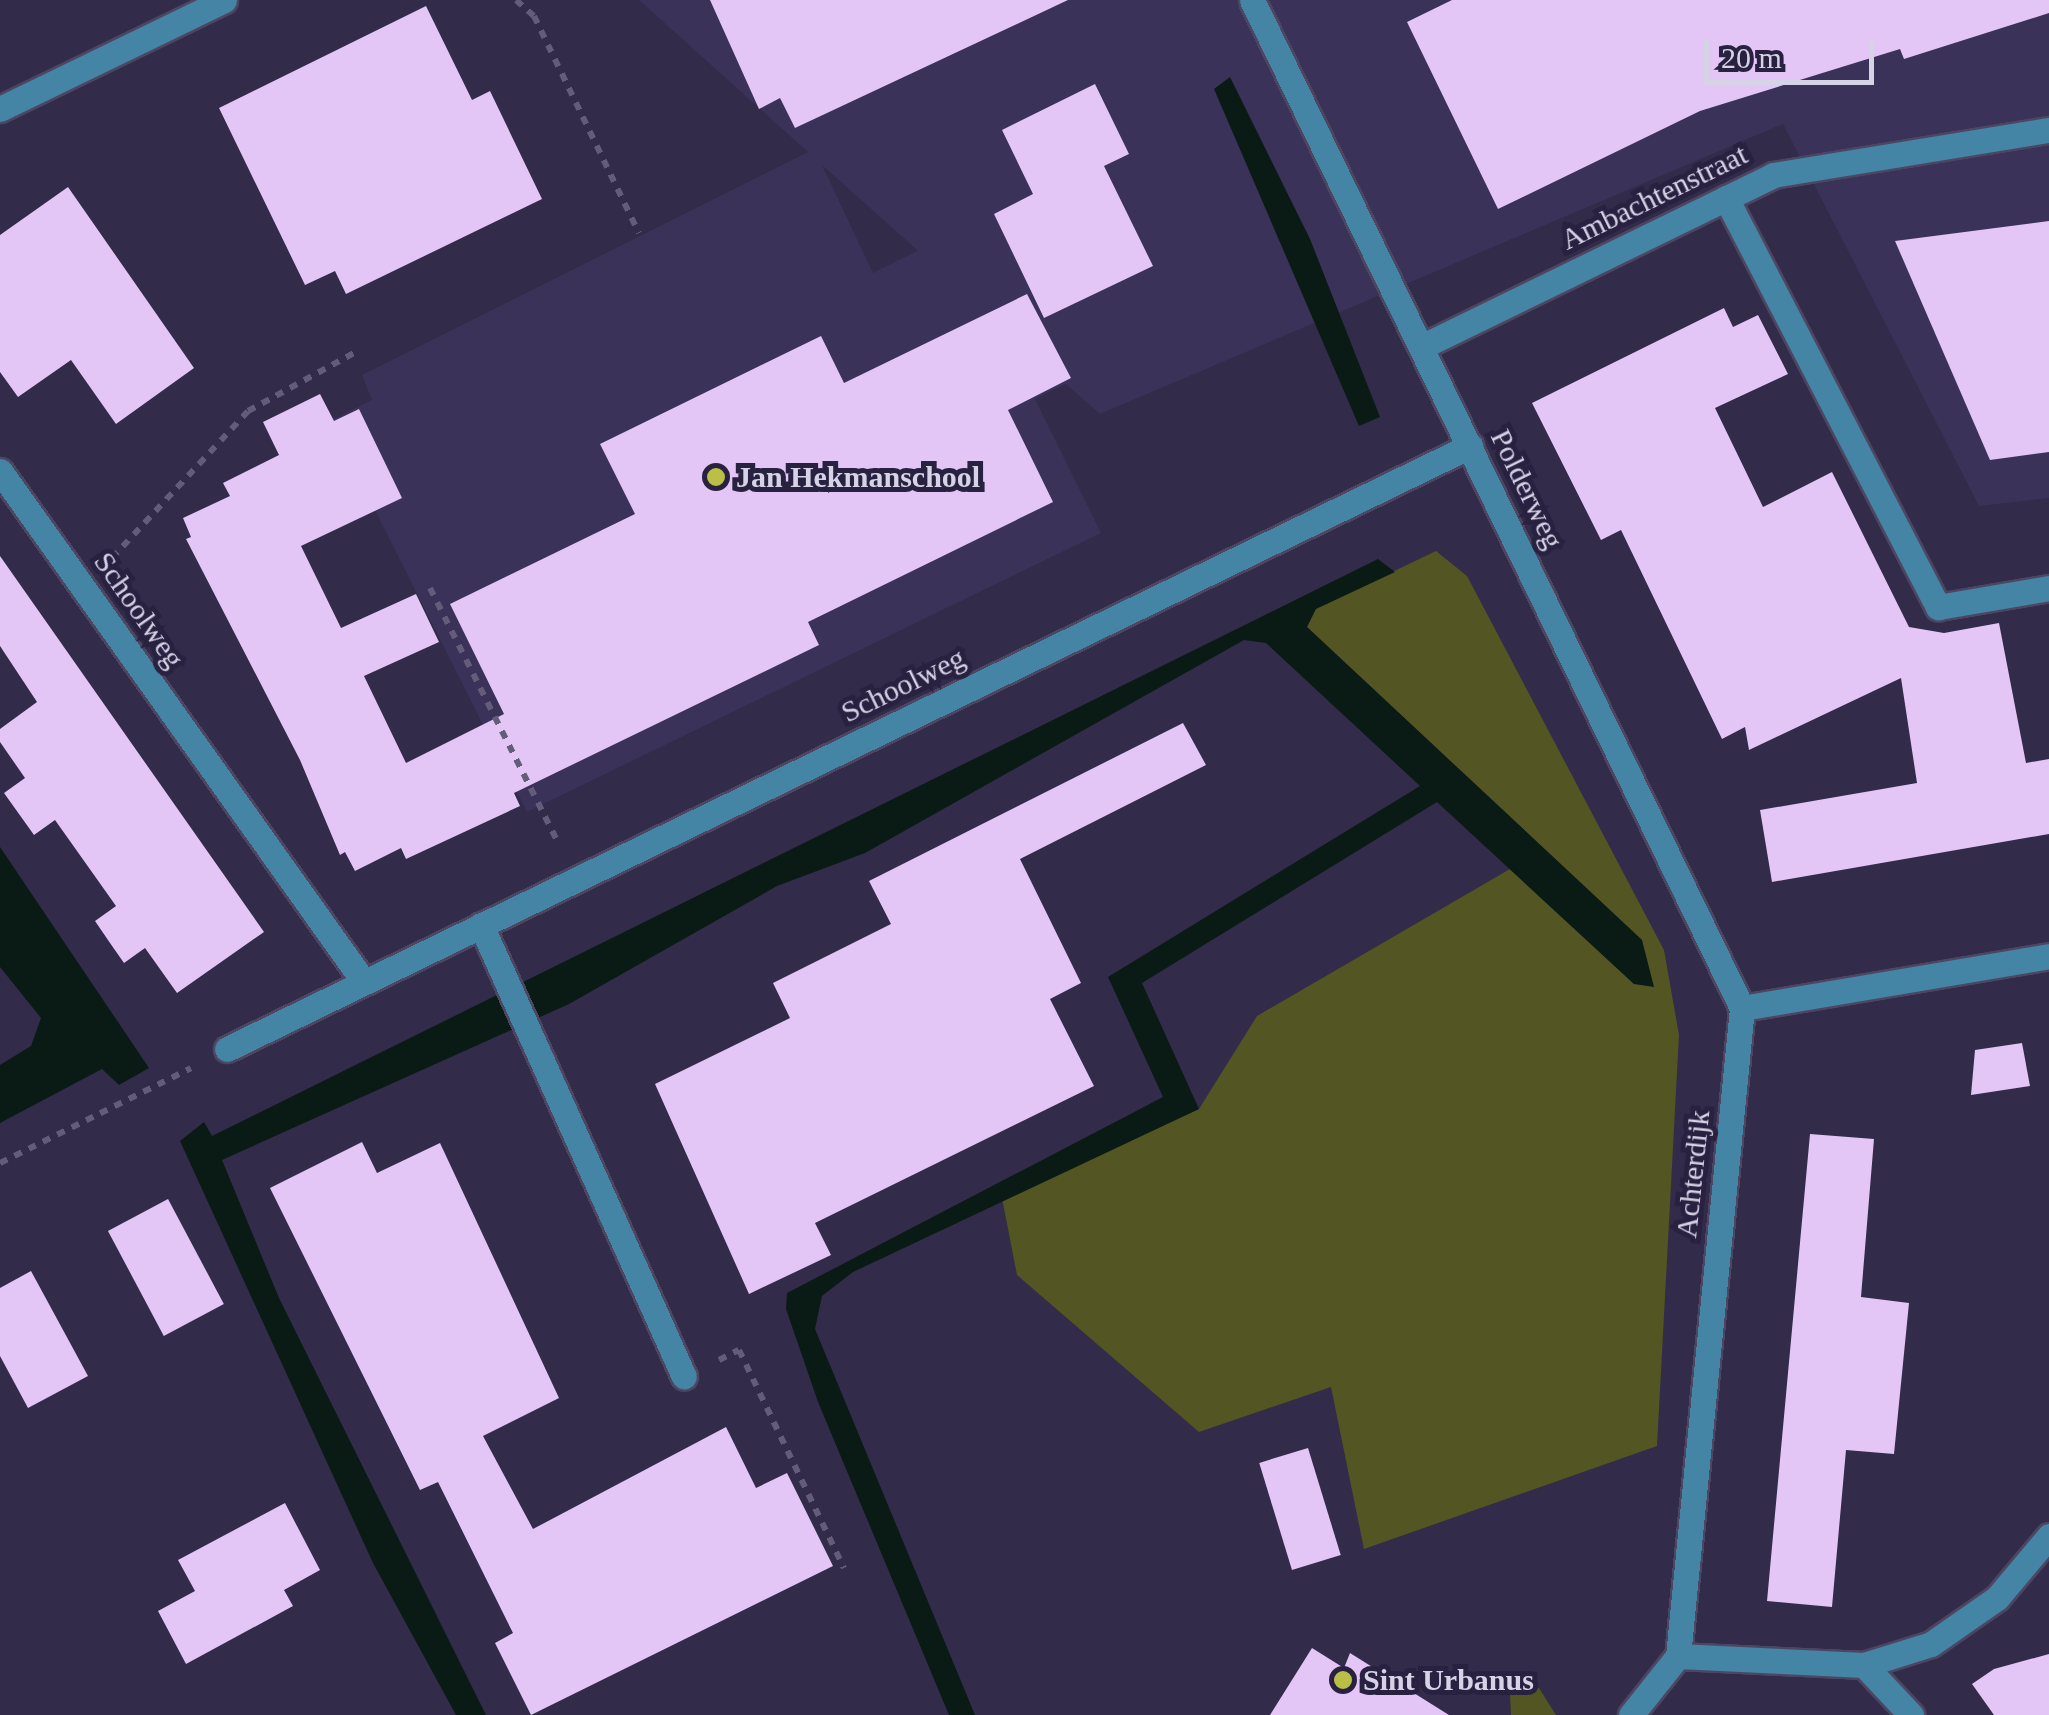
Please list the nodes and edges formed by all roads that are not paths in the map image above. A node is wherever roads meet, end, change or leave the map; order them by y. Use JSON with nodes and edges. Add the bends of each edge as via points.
{"nodes":[{"id":1,"x":224,"y":0,"type":"edge"},
{"id":2,"x":1252,"y":0,"type":"edge"},
{"id":3,"x":0,"y":109,"type":"edge"},
{"id":4,"x":2049,"y":130,"type":"edge"},
{"id":5,"x":1726,"y":198,"type":"junction"},
{"id":6,"x":1420,"y":347,"type":"junction"},
{"id":7,"x":1470,"y":446,"type":"junction"},
{"id":8,"x":0,"y":472,"type":"edge"},
{"id":9,"x":2049,"y":588,"type":"edge"},
{"id":10,"x":480,"y":925,"type":"junction"},
{"id":11,"x":2049,"y":956,"type":"edge"},
{"id":12,"x":364,"y":982,"type":"junction"},
{"id":13,"x":1742,"y":1008,"type":"junction"},
{"id":14,"x":228,"y":1049,"type":"road end"},
{"id":15,"x":684,"y":1377,"type":"road end"},
{"id":16,"x":2049,"y":1536,"type":"edge"},
{"id":17,"x":1678,"y":1656,"type":"junction"},
{"id":18,"x":1864,"y":1666,"type":"junction"},
{"id":19,"x":1631,"y":1715,"type":"edge"},
{"id":20,"x":1910,"y":1715,"type":"edge"}],
"edges":[{"from":1,"to":3,"type":"street"},
{"from":2,"to":6,"type":"street","name":"Polderweg"},
{"from":4,"to":5,"type":"street","name":"Ambachtenstraat","via":[[1773,175]]},
{"from":5,"to":6,"type":"street","name":"Ambachtenstraat"},
{"from":5,"to":9,"type":"street","via":[[1938,608]]},
{"from":6,"to":7,"type":"street","name":"Polderweg"},
{"from":7,"to":10,"type":"street","name":"Schoolweg"},
{"from":7,"to":13,"type":"street","name":"Polderweg"},
{"from":8,"to":12,"type":"street","name":"Schoolweg"},
{"from":10,"to":12,"type":"street","name":"Schoolweg"},
{"from":10,"to":15,"type":"street"},
{"from":11,"to":13,"type":"street"},
{"from":12,"to":14,"type":"street","name":"Schoolweg"},
{"from":13,"to":17,"type":"street","name":"Achterdijk"},
{"from":16,"to":18,"type":"street","via":[[1984,1607],[1931,1644]]},
{"from":17,"to":18,"type":"street"},
{"from":17,"to":19,"type":"street"},
{"from":18,"to":20,"type":"street"}]}
